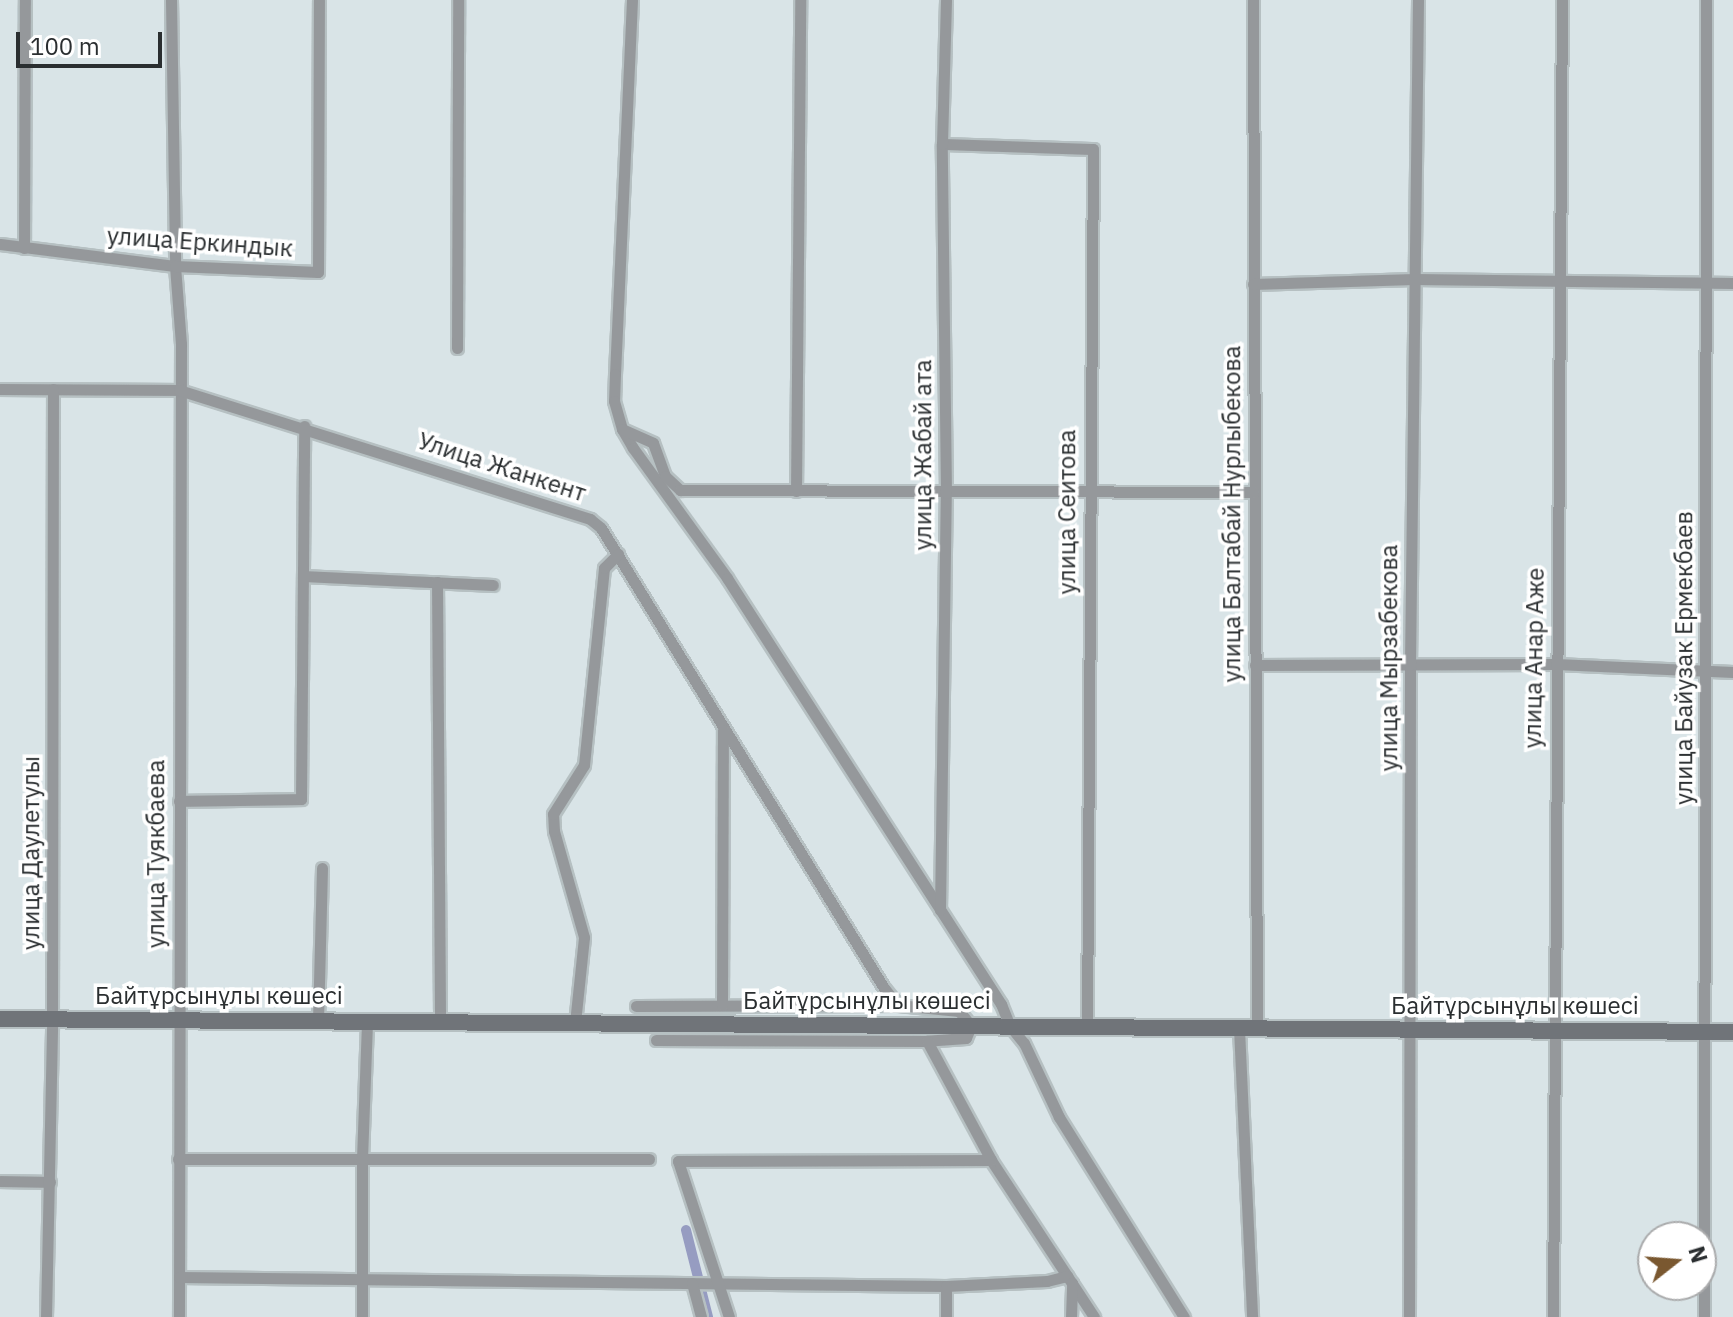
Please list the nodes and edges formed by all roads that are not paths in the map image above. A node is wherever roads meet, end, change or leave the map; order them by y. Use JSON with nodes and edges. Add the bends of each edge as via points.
{"nodes":[{"id":1,"x":25,"y":0,"type":"edge"},
{"id":2,"x":171,"y":0,"type":"edge"},
{"id":3,"x":319,"y":0,"type":"edge"},
{"id":4,"x":458,"y":0,"type":"edge"},
{"id":5,"x":632,"y":0,"type":"edge"},
{"id":6,"x":800,"y":0,"type":"edge"},
{"id":7,"x":946,"y":0,"type":"edge"},
{"id":8,"x":1253,"y":0,"type":"edge"},
{"id":9,"x":1418,"y":0,"type":"edge"},
{"id":10,"x":1562,"y":0,"type":"edge"},
{"id":11,"x":1706,"y":0,"type":"edge"},
{"id":12,"x":942,"y":144,"type":"junction"},
{"id":13,"x":0,"y":244,"type":"edge"},
{"id":14,"x":24,"y":248,"type":"junction"},
{"id":15,"x":175,"y":266,"type":"junction"},
{"id":16,"x":1414,"y":279,"type":"junction"},
{"id":17,"x":1559,"y":279,"type":"junction"},
{"id":18,"x":1707,"y":283,"type":"junction"},
{"id":19,"x":1733,"y":283,"type":"edge"},
{"id":20,"x":1253,"y":284,"type":"junction"},
{"id":21,"x":457,"y":348,"type":"dead end"},
{"id":22,"x":0,"y":389,"type":"edge"},
{"id":23,"x":53,"y":389,"type":"junction"},
{"id":24,"x":179,"y":390,"type":"junction"},
{"id":25,"x":304,"y":426,"type":"junction"},
{"id":26,"x":622,"y":429,"type":"junction"},
{"id":27,"x":796,"y":491,"type":"junction"},
{"id":28,"x":1089,"y":492,"type":"junction"},
{"id":29,"x":1253,"y":492,"type":"junction"},
{"id":30,"x":946,"y":493,"type":"junction"},
{"id":31,"x":618,"y":554,"type":"junction"},
{"id":32,"x":303,"y":576,"type":"junction"},
{"id":33,"x":437,"y":582,"type":"junction"},
{"id":34,"x":493,"y":585,"type":"dead end"},
{"id":35,"x":1556,"y":664,"type":"junction"},
{"id":36,"x":1255,"y":665,"type":"junction"},
{"id":37,"x":1410,"y":665,"type":"junction"},
{"id":38,"x":1705,"y":670,"type":"junction"},
{"id":39,"x":1733,"y":672,"type":"edge"},
{"id":40,"x":723,"y":729,"type":"junction"},
{"id":41,"x":179,"y":801,"type":"junction"},
{"id":42,"x":322,"y":868,"type":"dead end"},
{"id":43,"x":940,"y":910,"type":"junction"},
{"id":44,"x":722,"y":1005,"type":"junction"},
{"id":45,"x":898,"y":1005,"type":"junction"},
{"id":46,"x":636,"y":1006,"type":"dead end"},
{"id":47,"x":0,"y":1019,"type":"edge"},
{"id":48,"x":52,"y":1019,"type":"junction"},
{"id":49,"x":178,"y":1020,"type":"junction"},
{"id":50,"x":318,"y":1021,"type":"junction"},
{"id":51,"x":367,"y":1021,"type":"junction"},
{"id":52,"x":440,"y":1022,"type":"junction"},
{"id":53,"x":575,"y":1023,"type":"junction"},
{"id":54,"x":971,"y":1026,"type":"junction"},
{"id":55,"x":1010,"y":1026,"type":"junction"},
{"id":56,"x":1087,"y":1027,"type":"junction"},
{"id":57,"x":1239,"y":1028,"type":"junction"},
{"id":58,"x":1257,"y":1028,"type":"junction"},
{"id":59,"x":1410,"y":1029,"type":"junction"},
{"id":60,"x":1553,"y":1031,"type":"junction"},
{"id":61,"x":1707,"y":1032,"type":"junction"},
{"id":62,"x":1733,"y":1032,"type":"edge"},
{"id":63,"x":656,"y":1040,"type":"dead end"},
{"id":64,"x":927,"y":1041,"type":"junction"},
{"id":65,"x":178,"y":1159,"type":"junction"},
{"id":66,"x":362,"y":1159,"type":"junction"},
{"id":67,"x":649,"y":1159,"type":"dead end"},
{"id":68,"x":991,"y":1160,"type":"junction"},
{"id":69,"x":0,"y":1181,"type":"edge"},
{"id":70,"x":50,"y":1182,"type":"junction"},
{"id":71,"x":179,"y":1277,"type":"junction"},
{"id":72,"x":362,"y":1279,"type":"junction"},
{"id":73,"x":1069,"y":1279,"type":"junction"},
{"id":74,"x":692,"y":1283,"type":"junction"},
{"id":75,"x":715,"y":1283,"type":"junction"},
{"id":76,"x":946,"y":1286,"type":"junction"},
{"id":77,"x":46,"y":1317,"type":"edge"},
{"id":78,"x":179,"y":1317,"type":"edge"},
{"id":79,"x":362,"y":1317,"type":"edge"},
{"id":80,"x":701,"y":1317,"type":"edge"},
{"id":81,"x":729,"y":1317,"type":"edge"},
{"id":82,"x":946,"y":1317,"type":"edge"},
{"id":83,"x":1071,"y":1317,"type":"edge"},
{"id":84,"x":1094,"y":1317,"type":"edge"},
{"id":85,"x":1184,"y":1317,"type":"edge"},
{"id":86,"x":1252,"y":1317,"type":"edge"},
{"id":87,"x":1409,"y":1317,"type":"edge"},
{"id":88,"x":1553,"y":1317,"type":"edge"},
{"id":89,"x":1704,"y":1317,"type":"edge"}],
"edges":[{"from":1,"to":14,"type":"street"},
{"from":2,"to":15,"type":"street","name":"улица Туякбаева"},
{"from":3,"to":15,"type":"street","name":"улица Еркиндык","via":[[318,272]]},
{"from":4,"to":21,"type":"street"},
{"from":5,"to":26,"type":"street","via":[[614,401]]},
{"from":6,"to":27,"type":"street"},
{"from":7,"to":12,"type":"street","name":"улица Жабай ата"},
{"from":8,"to":20,"type":"street","name":"улица Балтабай Нурлыбекова"},
{"from":9,"to":16,"type":"street","name":"улица Мырзабекова"},
{"from":10,"to":17,"type":"street","name":"улица Анар Аже"},
{"from":11,"to":18,"type":"street","name":"улица Байузак Ермекбаев"},
{"from":12,"to":28,"type":"street","name":"улица Сеитова","via":[[1093,149]]},
{"from":12,"to":30,"type":"street","name":"улица Жабай ата"},
{"from":13,"to":14,"type":"street","name":"улица Еркиндык"},
{"from":14,"to":15,"type":"street","name":"улица Еркиндык"},
{"from":15,"to":24,"type":"street","name":"улица Туякбаева"},
{"from":16,"to":17,"type":"street"},
{"from":16,"to":20,"type":"street"},
{"from":16,"to":37,"type":"street","name":"улица Мырзабекова"},
{"from":17,"to":18,"type":"street"},
{"from":17,"to":35,"type":"street","name":"улица Анар Аже"},
{"from":18,"to":19,"type":"street"},
{"from":18,"to":38,"type":"street","name":"улица Байузак Ермекбаев"},
{"from":20,"to":29,"type":"street","name":"улица Балтабай Нурлыбекова"},
{"from":22,"to":23,"type":"street","name":"Улица Жанкент"},
{"from":23,"to":24,"type":"street","name":"Улица Жанкент"},
{"from":23,"to":48,"type":"street","name":"улица Даулетулы"},
{"from":24,"to":25,"type":"street","name":"Улица Жанкент"},
{"from":24,"to":41,"type":"street","name":"улица Туякбаева"},
{"from":25,"to":31,"type":"street","name":"Улица Жанкент","via":[[590,519]]},
{"from":25,"to":32,"type":"street"},
{"from":26,"to":27,"type":"street","via":[[653,443],[665,476],[680,490]]},
{"from":26,"to":43,"type":"street","via":[[727,578]]},
{"from":27,"to":30,"type":"street"},
{"from":28,"to":29,"type":"street"},
{"from":28,"to":30,"type":"street"},
{"from":28,"to":56,"type":"street","name":"улица Сеитова"},
{"from":29,"to":36,"type":"street","name":"улица Балтабай Нурлыбекова"},
{"from":30,"to":43,"type":"street","name":"улица Жабай ата"},
{"from":31,"to":40,"type":"street","name":"Улица Жанкент"},
{"from":31,"to":53,"type":"street","via":[[604,568],[584,765],[553,814],[584,937]]},
{"from":32,"to":33,"type":"street"},
{"from":32,"to":41,"type":"street","via":[[301,799]]},
{"from":33,"to":34,"type":"street"},
{"from":33,"to":52,"type":"street"},
{"from":35,"to":37,"type":"street"},
{"from":35,"to":38,"type":"street"},
{"from":35,"to":60,"type":"street","name":"улица Анар Аже"},
{"from":36,"to":37,"type":"street"},
{"from":36,"to":58,"type":"street","name":"улица Балтабай Нурлыбекова"},
{"from":37,"to":59,"type":"street","name":"улица Мырзабекова"},
{"from":38,"to":39,"type":"street"},
{"from":38,"to":61,"type":"street","name":"улица Байузак Ермекбаев"},
{"from":40,"to":44,"type":"street"},
{"from":40,"to":45,"type":"street","name":"Улица Жанкент"},
{"from":41,"to":49,"type":"street","name":"улица Туякбаева"},
{"from":42,"to":50,"type":"street"},
{"from":43,"to":55,"type":"street"},
{"from":44,"to":45,"type":"street"},
{"from":44,"to":46,"type":"street"},
{"from":45,"to":54,"type":"street","via":[[959,1011]]},
{"from":47,"to":48,"type":"main road","name":"Байтұрсынұлы көшесі"},
{"from":48,"to":49,"type":"main road","name":"Байтұрсынұлы көшесі"},
{"from":48,"to":70,"type":"street","name":"улица Даулетулы"},
{"from":49,"to":50,"type":"main road","name":"Байтұрсынұлы көшесі"},
{"from":49,"to":65,"type":"street","name":"улица Туякбаева"},
{"from":50,"to":51,"type":"main road","name":"Байтұрсынұлы көшесі"},
{"from":51,"to":52,"type":"main road","name":"Байтұрсынұлы көшесі"},
{"from":51,"to":66,"type":"street"},
{"from":52,"to":53,"type":"main road","name":"Байтұрсынұлы көшесі"},
{"from":53,"to":54,"type":"main road","name":"Байтұрсынұлы көшесі"},
{"from":54,"to":55,"type":"main road","name":"Байтұрсынұлы көшесі"},
{"from":54,"to":64,"type":"street","via":[[966,1038]]},
{"from":55,"to":56,"type":"main road","name":"Байтұрсынұлы көшесі"},
{"from":55,"to":85,"type":"street","via":[[1024,1043],[1059,1117]]},
{"from":56,"to":57,"type":"main road","name":"Байтұрсынұлы көшесі"},
{"from":57,"to":58,"type":"main road","name":"Байтұрсынұлы көшесі"},
{"from":57,"to":86,"type":"street"},
{"from":58,"to":59,"type":"main road","name":"Байтұрсынұлы көшесі"},
{"from":59,"to":60,"type":"main road","name":"Байтұрсынұлы көшесі"},
{"from":59,"to":87,"type":"street","name":"улица Мырзабекова"},
{"from":60,"to":61,"type":"main road","name":"Байтұрсынұлы көшесі"},
{"from":60,"to":88,"type":"street","name":"улица Анар Аже"},
{"from":61,"to":62,"type":"main road","name":"Байтұрсынұлы көшесі"},
{"from":61,"to":89,"type":"street","name":"улица Байузак Ермекбаев"},
{"from":63,"to":64,"type":"street"},
{"from":64,"to":68,"type":"street"},
{"from":65,"to":66,"type":"street"},
{"from":65,"to":71,"type":"street","name":"улица Туякбаева"},
{"from":66,"to":67,"type":"street"},
{"from":66,"to":72,"type":"street"},
{"from":68,"to":73,"type":"street"},
{"from":68,"to":75,"type":"street","via":[[678,1161]]},
{"from":69,"to":70,"type":"street"},
{"from":70,"to":77,"type":"street","name":"улица Даулетулы"},
{"from":71,"to":72,"type":"street"},
{"from":71,"to":78,"type":"street","name":"улица Туякбаева"},
{"from":72,"to":74,"type":"street"},
{"from":72,"to":79,"type":"street"},
{"from":73,"to":76,"type":"street"},
{"from":73,"to":83,"type":"street"},
{"from":73,"to":84,"type":"street"},
{"from":74,"to":75,"type":"street"},
{"from":74,"to":80,"type":"street"},
{"from":75,"to":76,"type":"street"},
{"from":75,"to":81,"type":"street"},
{"from":76,"to":82,"type":"street"}]}
